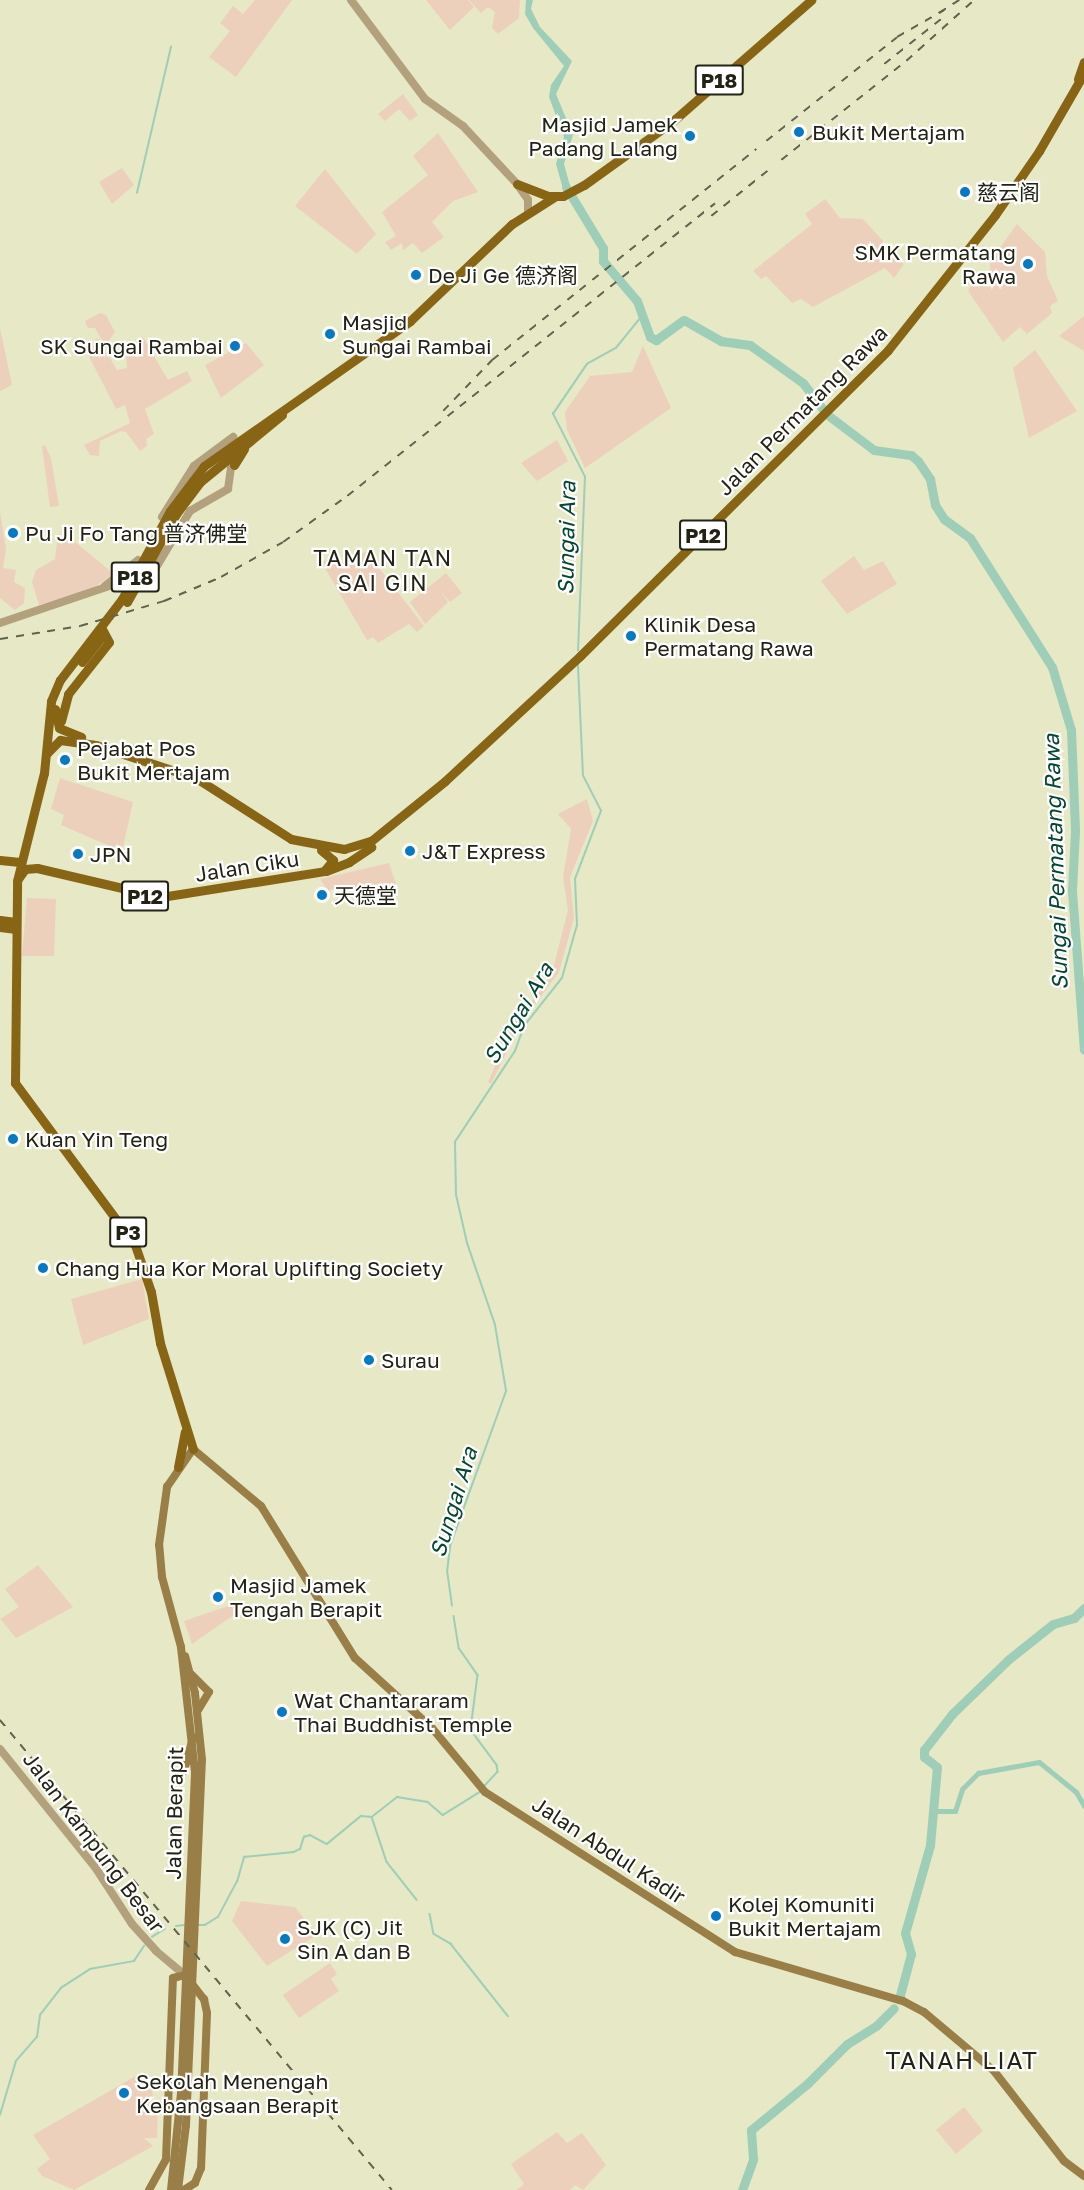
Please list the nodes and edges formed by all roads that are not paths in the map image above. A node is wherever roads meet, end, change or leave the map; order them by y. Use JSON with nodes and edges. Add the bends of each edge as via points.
{"nodes":[{"id":1,"x":351,"y":0,"type":"edge"},
{"id":2,"x":802,"y":0,"type":"edge"},
{"id":3,"x":811,"y":0,"type":"edge"},
{"id":4,"x":771,"y":32,"type":"junction"},
{"id":5,"x":1084,"y":62,"type":"edge"},
{"id":6,"x":1080,"y":78,"type":"edge"},
{"id":7,"x":517,"y":184,"type":"junction"},
{"id":8,"x":564,"y":195,"type":"junction"},
{"id":9,"x":528,"y":213,"type":"junction"},
{"id":10,"x":510,"y":228,"type":"junction"},
{"id":11,"x":289,"y":408,"type":"junction"},
{"id":12,"x":272,"y":417,"type":"junction"},
{"id":13,"x":233,"y":437,"type":"joint"},
{"id":14,"x":231,"y":461,"type":"junction"},
{"id":15,"x":209,"y":474,"type":"junction"},
{"id":16,"x":232,"y":478,"type":"junction"},
{"id":17,"x":197,"y":480,"type":"junction"},
{"id":18,"x":138,"y":560,"type":"junction"},
{"id":19,"x":127,"y":582,"type":"junction"},
{"id":20,"x":96,"y":592,"type":"junction"},
{"id":21,"x":0,"y":623,"type":"edge"},
{"id":22,"x":54,"y":700,"type":"junction"},
{"id":23,"x":48,"y":725,"type":"junction"},
{"id":24,"x":69,"y":734,"type":"junction"},
{"id":25,"x":96,"y":745,"type":"junction"},
{"id":26,"x":46,"y":754,"type":"junction"},
{"id":27,"x":26,"y":846,"type":"junction"},
{"id":28,"x":314,"y":846,"type":"junction"},
{"id":29,"x":354,"y":853,"type":"junction"},
{"id":30,"x":0,"y":860,"type":"edge"},
{"id":31,"x":20,"y":862,"type":"junction"},
{"id":32,"x":37,"y":868,"type":"junction"},
{"id":33,"x":322,"y":872,"type":"junction"},
{"id":34,"x":17,"y":881,"type":"junction"},
{"id":35,"x":0,"y":921,"type":"edge"},
{"id":36,"x":16,"y":926,"type":"junction"},
{"id":37,"x":0,"y":927,"type":"edge"},
{"id":38,"x":186,"y":1427,"type":"junction"},
{"id":39,"x":193,"y":1449,"type":"junction"},
{"id":40,"x":178,"y":1467,"type":"junction"},
{"id":41,"x":181,"y":1647,"type":"junction"},
{"id":42,"x":189,"y":1669,"type":"junction"},
{"id":43,"x":195,"y":1693,"type":"junction"},
{"id":44,"x":189,"y":1704,"type":"junction"},
{"id":45,"x":198,"y":1710,"type":"junction"},
{"id":46,"x":193,"y":1737,"type":"junction"},
{"id":47,"x":198,"y":1748,"type":"junction"},
{"id":48,"x":0,"y":1749,"type":"edge"},
{"id":49,"x":184,"y":1772,"type":"dead end"},
{"id":50,"x":161,"y":1955,"type":"junction"},
{"id":51,"x":185,"y":1975,"type":"junction"},
{"id":52,"x":173,"y":1978,"type":"junction"},
{"id":53,"x":180,"y":2154,"type":"junction"},
{"id":54,"x":200,"y":2172,"type":"junction"},
{"id":55,"x":180,"y":2174,"type":"junction"},
{"id":56,"x":1084,"y":2176,"type":"edge"},
{"id":57,"x":149,"y":2190,"type":"edge"},
{"id":58,"x":171,"y":2190,"type":"edge"},
{"id":59,"x":178,"y":2190,"type":"edge"},
{"id":60,"x":184,"y":2190,"type":"edge"}],
"edges":[{"from":1,"to":7,"type":"street","via":[[425,99],[463,126]]},
{"from":2,"to":4,"type":"main road","number":"P18"},
{"from":3,"to":4,"type":"main road","number":"P18"},
{"from":4,"to":8,"type":"main road","number":"P18","via":[[673,121]]},
{"from":5,"to":6,"type":"main road","name":"Jalan Permatang Rawa"},
{"from":6,"to":29,"type":"main road","name":"Jalan Permatang Rawa","number":"P12","via":[[1039,151],[980,237],[914,321],[571,665],[445,781]]},
{"from":7,"to":8,"type":"main road"},
{"from":7,"to":9,"type":"street","via":[[528,200]]},
{"from":8,"to":9,"type":"main road","number":"P18"},
{"from":8,"to":10,"type":"main road","number":"P18"},
{"from":9,"to":10,"type":"main road","number":"P18"},
{"from":10,"to":11,"type":"main road","number":"P18","via":[[414,318]]},
{"from":11,"to":12,"type":"main road","number":"P18"},
{"from":11,"to":14,"type":"main road","number":"P18"},
{"from":12,"to":13,"type":"main road"},
{"from":12,"to":17,"type":"main road","number":"P18","via":[[210,460]]},
{"from":13,"to":18,"type":"street","via":[[188,473]]},
{"from":14,"to":15,"type":"main road","number":"P18"},
{"from":14,"to":16,"type":"street"},
{"from":14,"to":17,"type":"main road","via":[[219,457]]},
{"from":15,"to":16,"type":"street","via":[[226,468]]},
{"from":15,"to":17,"type":"main road","number":"P18"},
{"from":16,"to":19,"type":"street","number":"P18","via":[[220,497],[190,511],[157,569]]},
{"from":17,"to":22,"type":"main road","number":"P18","via":[[127,602]]},
{"from":18,"to":19,"type":"street"},
{"from":18,"to":20,"type":"street"},
{"from":19,"to":20,"type":"street","number":"P18"},
{"from":20,"to":21,"type":"street","number":"P18"},
{"from":22,"to":23,"type":"main road","number":"P18"},
{"from":22,"to":24,"type":"main road","via":[[56,724]]},
{"from":23,"to":24,"type":"main road","via":[[45,703],[51,687],[87,636],[104,630],[110,639],[107,646],[63,703],[61,722]]},
{"from":23,"to":26,"type":"main road","number":"P18"},
{"from":24,"to":25,"type":"main road"},
{"from":25,"to":26,"type":"main road","via":[[60,740]]},
{"from":25,"to":28,"type":"main road","via":[[196,778],[278,834]]},
{"from":26,"to":27,"type":"main road","number":"P3"},
{"from":27,"to":31,"type":"main road","number":"P3"},
{"from":27,"to":32,"type":"main road","via":[[28,860]]},
{"from":28,"to":29,"type":"main road","number":"P12"},
{"from":28,"to":33,"type":"main road","via":[[333,858],[331,866]]},
{"from":29,"to":33,"type":"main road","name":"Jalan Permatang Rawa","number":"P12"},
{"from":30,"to":31,"type":"main road"},
{"from":31,"to":34,"type":"main road","number":"P3"},
{"from":32,"to":33,"type":"main road","name":"Jalan Ciku","number":"P12","via":[[155,897]]},
{"from":32,"to":34,"type":"main road","via":[[25,869]]},
{"from":34,"to":36,"type":"main road","number":"P3"},
{"from":35,"to":36,"type":"main road"},
{"from":36,"to":37,"type":"main road"},
{"from":36,"to":38,"type":"main road","number":"P3","via":[[15,1083],[135,1245],[152,1292],[160,1343]]},
{"from":38,"to":39,"type":"main road","number":"P3"},
{"from":38,"to":40,"type":"main road"},
{"from":39,"to":40,"type":"main road","name":"Jalan Berapit"},
{"from":39,"to":56,"type":"main road","name":"Jalan Abdul Kadir","via":[[261,1506],[355,1658],[432,1728],[482,1790],[735,1952],[903,2001],[924,2012],[994,2071],[1064,2161]]},
{"from":40,"to":41,"type":"main road","name":"Jalan Berapit","via":[[167,1488],[159,1545],[162,1577]]},
{"from":41,"to":42,"type":"main road"},
{"from":41,"to":44,"type":"main road","name":"Jalan Berapit"},
{"from":42,"to":43,"type":"main road"},
{"from":42,"to":45,"type":"main road","via":[[209,1692]]},
{"from":43,"to":44,"type":"main road"},
{"from":43,"to":45,"type":"main road"},
{"from":44,"to":46,"type":"main road","name":"Jalan Berapit"},
{"from":45,"to":47,"type":"main road"},
{"from":46,"to":47,"type":"main road","name":"Jalan Berapit"},
{"from":46,"to":49,"type":"main road"},
{"from":47,"to":53,"type":"main road","name":"Jalan Berapit"},
{"from":48,"to":50,"type":"street","name":"Jalan Kampung Besar","via":[[95,1867],[132,1924]]},
{"from":50,"to":51,"type":"street"},
{"from":50,"to":52,"type":"street"},
{"from":51,"to":52,"type":"main road"},
{"from":51,"to":54,"type":"main road","via":[[204,1999],[207,2013]]},
{"from":52,"to":57,"type":"main road","via":[[166,2159]]},
{"from":53,"to":55,"type":"main road"},
{"from":53,"to":58,"type":"main road","name":"Jalan Berapit"},
{"from":54,"to":55,"type":"main road","via":[[188,2180]]},
{"from":54,"to":60,"type":"main road","via":[[195,2183]]},
{"from":55,"to":59,"type":"main road"}]}
